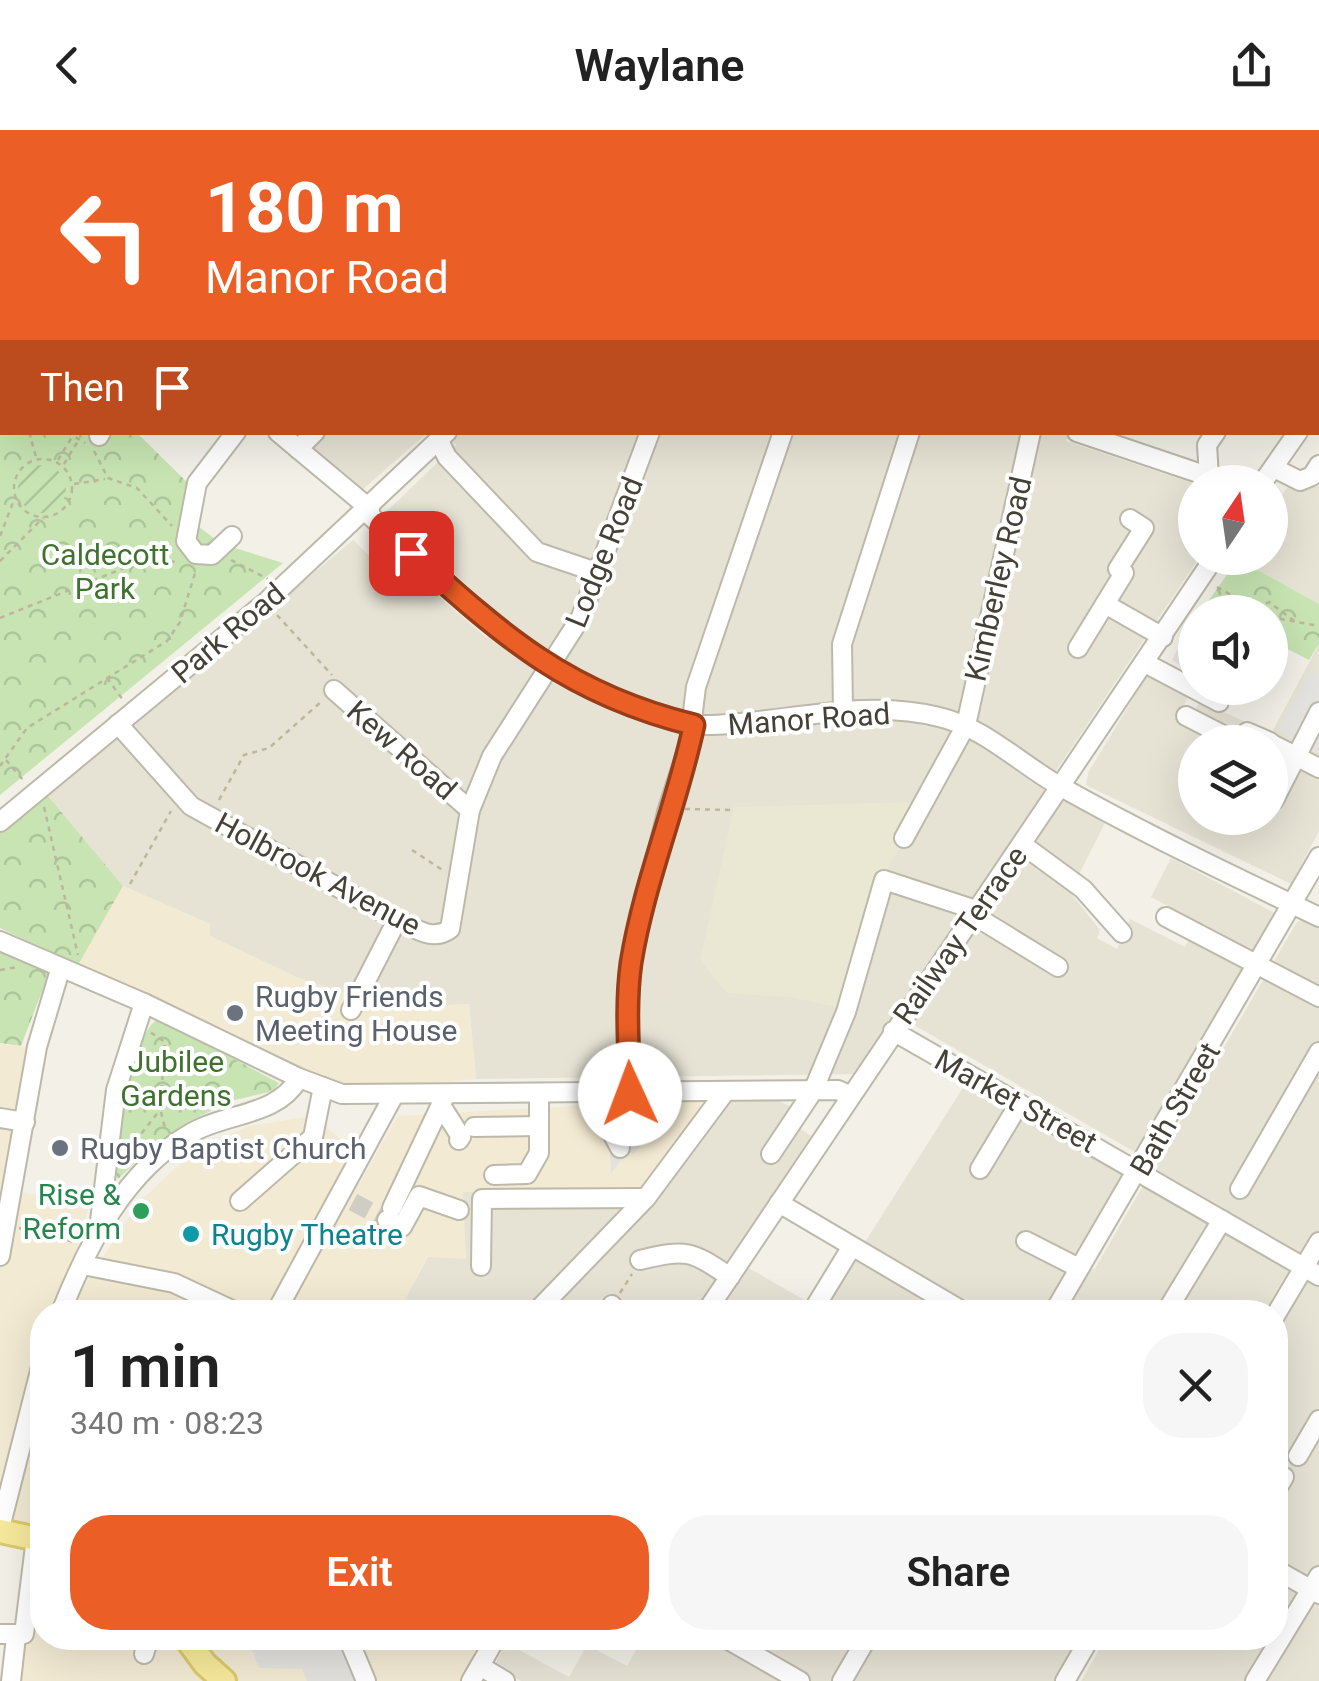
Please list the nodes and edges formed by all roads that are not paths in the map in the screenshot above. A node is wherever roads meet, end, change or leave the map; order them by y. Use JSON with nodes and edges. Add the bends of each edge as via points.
{"nodes":[{"id":1,"x":234,"y":435,"type":"edge"},
{"id":2,"x":282,"y":435,"type":"edge"},
{"id":3,"x":313,"y":435,"type":"edge"},
{"id":4,"x":649,"y":435,"type":"edge"},
{"id":5,"x":782,"y":435,"type":"edge"},
{"id":6,"x":909,"y":435,"type":"edge"},
{"id":7,"x":1030,"y":435,"type":"edge"},
{"id":8,"x":1214,"y":435,"type":"edge"},
{"id":9,"x":1296,"y":435,"type":"edge"},
{"id":10,"x":443,"y":436,"type":"edge"},
{"id":11,"x":1102,"y":436,"type":"edge"},
{"id":12,"x":298,"y":449,"type":"junction"},
{"id":13,"x":1178,"y":465,"type":"edge"},
{"id":14,"x":1213,"y":465,"type":"edge"},
{"id":15,"x":1275,"y":465,"type":"edge"},
{"id":16,"x":1319,"y":465,"type":"edge"},
{"id":17,"x":1288,"y":478,"type":"edge"},
{"id":18,"x":368,"y":510,"type":"junction"},
{"id":19,"x":1130,"y":519,"type":"dead end"},
{"id":20,"x":232,"y":536,"type":"dead end"},
{"id":21,"x":599,"y":573,"type":"junction"},
{"id":22,"x":1203,"y":575,"type":"edge"},
{"id":23,"x":1105,"y":604,"type":"junction"},
{"id":24,"x":1163,"y":637,"type":"junction"},
{"id":25,"x":1078,"y":648,"type":"dead end"},
{"id":26,"x":1145,"y":663,"type":"junction"},
{"id":27,"x":550,"y":669,"type":"junction"},
{"id":28,"x":334,"y":690,"type":"road end"},
{"id":29,"x":1195,"y":705,"type":"edge"},
{"id":30,"x":1187,"y":706,"type":"junction"},
{"id":31,"x":843,"y":710,"type":"junction"},
{"id":32,"x":1319,"y":712,"type":"edge"},
{"id":33,"x":118,"y":724,"type":"junction"},
{"id":34,"x":694,"y":725,"type":"junction"},
{"id":35,"x":966,"y":725,"type":"junction"},
{"id":36,"x":1227,"y":725,"type":"edge"},
{"id":37,"x":1288,"y":753,"type":"edge"},
{"id":38,"x":1296,"y":756,"type":"junction"},
{"id":39,"x":1319,"y":768,"type":"edge"},
{"id":40,"x":1288,"y":772,"type":"edge"},
{"id":41,"x":1061,"y":786,"type":"junction"},
{"id":42,"x":470,"y":810,"type":"junction"},
{"id":43,"x":0,"y":822,"type":"edge"},
{"id":44,"x":904,"y":838,"type":"dead end"},
{"id":45,"x":1023,"y":844,"type":"junction"},
{"id":46,"x":1319,"y":856,"type":"edge"},
{"id":47,"x":1294,"y":905,"type":"junction"},
{"id":48,"x":977,"y":914,"type":"junction"},
{"id":49,"x":1166,"y":916,"type":"dead end"},
{"id":50,"x":1319,"y":918,"type":"edge"},
{"id":51,"x":397,"y":920,"type":"junction"},
{"id":52,"x":1113,"y":934,"type":"dead end"},
{"id":53,"x":0,"y":941,"type":"edge"},
{"id":54,"x":1058,"y":967,"type":"dead end"},
{"id":55,"x":1258,"y":967,"type":"junction"},
{"id":56,"x":60,"y":970,"type":"junction"},
{"id":57,"x":1319,"y":997,"type":"edge"},
{"id":58,"x":143,"y":1008,"type":"junction"},
{"id":59,"x":351,"y":1010,"type":"dead end"},
{"id":60,"x":894,"y":1031,"type":"junction"},
{"id":61,"x":1319,"y":1052,"type":"edge"},
{"id":62,"x":298,"y":1078,"type":"junction"},
{"id":63,"x":322,"y":1087,"type":"junction"},
{"id":64,"x":813,"y":1091,"type":"junction"},
{"id":65,"x":725,"y":1092,"type":"junction"},
{"id":66,"x":621,"y":1094,"type":"junction"},
{"id":67,"x":538,"y":1095,"type":"junction"},
{"id":68,"x":394,"y":1096,"type":"junction"},
{"id":69,"x":851,"y":1096,"type":"junction"},
{"id":70,"x":444,"y":1101,"type":"junction"},
{"id":71,"x":1019,"y":1104,"type":"junction"},
{"id":72,"x":0,"y":1118,"type":"edge"},
{"id":73,"x":25,"y":1122,"type":"junction"},
{"id":74,"x":539,"y":1126,"type":"junction"},
{"id":75,"x":474,"y":1127,"type":"dead end"},
{"id":76,"x":459,"y":1140,"type":"dead end"},
{"id":77,"x":620,"y":1148,"type":"dead end"},
{"id":78,"x":771,"y":1154,"type":"dead end"},
{"id":79,"x":980,"y":1169,"type":"dead end"},
{"id":80,"x":1139,"y":1170,"type":"junction"},
{"id":81,"x":494,"y":1175,"type":"dead end"},
{"id":82,"x":1240,"y":1189,"type":"dead end"},
{"id":83,"x":646,"y":1198,"type":"junction"},
{"id":84,"x":240,"y":1200,"type":"dead end"},
{"id":85,"x":779,"y":1203,"type":"junction"},
{"id":86,"x":460,"y":1210,"type":"dead end"},
{"id":87,"x":1222,"y":1220,"type":"junction"},
{"id":88,"x":99,"y":1229,"type":"junction"},
{"id":89,"x":1026,"y":1241,"type":"dead end"},
{"id":90,"x":1319,"y":1242,"type":"edge"},
{"id":91,"x":851,"y":1248,"type":"junction"},
{"id":92,"x":0,"y":1256,"type":"edge"},
{"id":93,"x":86,"y":1256,"type":"junction"},
{"id":94,"x":640,"y":1260,"type":"road end"},
{"id":95,"x":481,"y":1266,"type":"dead end"},
{"id":96,"x":1078,"y":1268,"type":"junction"},
{"id":97,"x":1312,"y":1272,"type":"edge"},
{"id":98,"x":730,"y":1277,"type":"junction"},
{"id":99,"x":66,"y":1300,"type":"edge"},
{"id":100,"x":210,"y":1300,"type":"edge"},
{"id":101,"x":284,"y":1300,"type":"edge"},
{"id":102,"x":548,"y":1300,"type":"edge"},
{"id":103,"x":714,"y":1300,"type":"edge"},
{"id":104,"x":819,"y":1300,"type":"edge"},
{"id":105,"x":943,"y":1300,"type":"edge"},
{"id":106,"x":1061,"y":1300,"type":"edge"},
{"id":107,"x":1173,"y":1300,"type":"edge"},
{"id":108,"x":1288,"y":1301,"type":"edge"},
{"id":109,"x":30,"y":1413,"type":"edge"},
{"id":110,"x":1319,"y":1420,"type":"edge"},
{"id":111,"x":1298,"y":1456,"type":"dead end"},
{"id":112,"x":0,"y":1529,"type":"edge"},
{"id":113,"x":30,"y":1537,"type":"edge"},
{"id":114,"x":30,"y":1572,"type":"edge"},
{"id":115,"x":1288,"y":1575,"type":"edge"},
{"id":116,"x":1316,"y":1587,"type":"edge"},
{"id":117,"x":1288,"y":1629,"type":"edge"},
{"id":118,"x":13,"y":1635,"type":"edge"},
{"id":119,"x":195,"y":1650,"type":"edge"},
{"id":120,"x":353,"y":1650,"type":"edge"},
{"id":121,"x":489,"y":1650,"type":"edge"},
{"id":122,"x":745,"y":1650,"type":"edge"},
{"id":123,"x":860,"y":1650,"type":"edge"},
{"id":124,"x":1083,"y":1650,"type":"edge"},
{"id":125,"x":1274,"y":1650,"type":"edge"},
{"id":126,"x":476,"y":1674,"type":"edge"},
{"id":127,"x":11,"y":1681,"type":"edge"},
{"id":128,"x":224,"y":1681,"type":"edge"},
{"id":129,"x":366,"y":1681,"type":"edge"},
{"id":130,"x":505,"y":1681,"type":"edge"},
{"id":131,"x":800,"y":1681,"type":"edge"},
{"id":132,"x":842,"y":1681,"type":"edge"},
{"id":133,"x":1064,"y":1681,"type":"edge"},
{"id":134,"x":1254,"y":1681,"type":"edge"}],
"edges":[{"from":1,"to":20,"type":"street","via":[[197,482],[186,541],[196,554],[212,555]]},
{"from":2,"to":12,"type":"street","name":"Manor Road"},
{"from":3,"to":12,"type":"street"},
{"from":4,"to":21,"type":"street","name":"Lodge Road"},
{"from":5,"to":34,"type":"street","via":[[696,687]]},
{"from":6,"to":31,"type":"street","via":[[842,644]]},
{"from":7,"to":35,"type":"street","name":"Kimberley Road"},
{"from":8,"to":14,"type":"street","via":[[1207,445]]},
{"from":9,"to":15,"type":"street"},
{"from":10,"to":18,"type":"street","name":"Park Road"},
{"from":10,"to":21,"type":"street","via":[[447,457],[536,552]]},
{"from":11,"to":13,"type":"street"},
{"from":12,"to":18,"type":"street","name":"Manor Road"},
{"from":16,"to":17,"type":"street","via":[[1312,476]]},
{"from":18,"to":27,"type":"street","name":"Manor Road","via":[[498,632]]},
{"from":18,"to":33,"type":"street","name":"Park Road"},
{"from":19,"to":23,"type":"street","via":[[1144,528]]},
{"from":21,"to":27,"type":"street","name":"Lodge Road"},
{"from":22,"to":24,"type":"street","name":"Railway Terrace"},
{"from":23,"to":24,"type":"street"},
{"from":23,"to":25,"type":"street"},
{"from":24,"to":26,"type":"street","name":"Railway Terrace"},
{"from":26,"to":30,"type":"street"},
{"from":26,"to":41,"type":"street","name":"Railway Terrace"},
{"from":27,"to":34,"type":"street","name":"Manor Road","via":[[633,708]]},
{"from":27,"to":42,"type":"street","name":"Holbrook Avenue","via":[[492,756]]},
{"from":28,"to":42,"type":"street","name":"Kew Road"},
{"from":29,"to":30,"type":"street"},
{"from":30,"to":36,"type":"street"},
{"from":31,"to":34,"type":"street","name":"Manor Road"},
{"from":31,"to":35,"type":"street","name":"Manor Road","via":[[936,716]]},
{"from":32,"to":38,"type":"street"},
{"from":33,"to":43,"type":"street","name":"Park Road"},
{"from":33,"to":51,"type":"street","name":"Holbrook Avenue","via":[[180,797]]},
{"from":34,"to":66,"type":"street","via":[[632,960]]},
{"from":35,"to":41,"type":"street","name":"Manor Road"},
{"from":35,"to":44,"type":"street","name":"Kimberley Road"},
{"from":37,"to":38,"type":"street"},
{"from":38,"to":39,"type":"street"},
{"from":38,"to":40,"type":"street"},
{"from":41,"to":45,"type":"street","name":"Railway Terrace"},
{"from":41,"to":47,"type":"street","name":"Manor Road"},
{"from":42,"to":51,"type":"street","name":"Holbrook Avenue","via":[[450,929],[432,936]]},
{"from":45,"to":48,"type":"street","name":"Railway Terrace"},
{"from":45,"to":52,"type":"street","via":[[1084,889]]},
{"from":46,"to":47,"type":"street","name":"Bath Street"},
{"from":47,"to":50,"type":"street","name":"Manor Road"},
{"from":47,"to":55,"type":"street","name":"Bath Street"},
{"from":48,"to":54,"type":"street"},
{"from":48,"to":60,"type":"street","name":"Railway Terrace"},
{"from":48,"to":64,"type":"street","via":[[884,880],[852,996]]},
{"from":49,"to":55,"type":"street"},
{"from":51,"to":59,"type":"street"},
{"from":53,"to":56,"type":"street"},
{"from":55,"to":57,"type":"street"},
{"from":55,"to":80,"type":"street","name":"Bath Street"},
{"from":56,"to":58,"type":"street"},
{"from":56,"to":73,"type":"street","via":[[36,1047]]},
{"from":58,"to":62,"type":"street"},
{"from":58,"to":88,"type":"street","via":[[116,1090]]},
{"from":60,"to":69,"type":"street","name":"Railway Terrace"},
{"from":60,"to":71,"type":"street","name":"Market Street"},
{"from":61,"to":82,"type":"street"},
{"from":62,"to":63,"type":"street"},
{"from":62,"to":88,"type":"street","via":[[277,1104],[228,1116],[170,1147]]},
{"from":63,"to":68,"type":"street"},
{"from":63,"to":84,"type":"street","via":[[313,1137]]},
{"from":64,"to":65,"type":"street"},
{"from":64,"to":69,"type":"street"},
{"from":64,"to":78,"type":"street"},
{"from":65,"to":66,"type":"street"},
{"from":65,"to":83,"type":"street"},
{"from":66,"to":67,"type":"street"},
{"from":66,"to":77,"type":"street","via":[[611,1131]]},
{"from":67,"to":70,"type":"street"},
{"from":67,"to":74,"type":"street"},
{"from":68,"to":70,"type":"street"},
{"from":68,"to":101,"type":"street","via":[[347,1199]]},
{"from":69,"to":85,"type":"street","name":"Railway Terrace"},
{"from":70,"to":76,"type":"street"},
{"from":70,"to":86,"type":"street","via":[[389,1214],[402,1227],[419,1196]]},
{"from":71,"to":79,"type":"street"},
{"from":71,"to":80,"type":"street","name":"Market Street"},
{"from":72,"to":73,"type":"street"},
{"from":73,"to":92,"type":"street"},
{"from":74,"to":75,"type":"street"},
{"from":74,"to":81,"type":"street","via":[[532,1168]]},
{"from":80,"to":87,"type":"street","name":"Market Street"},
{"from":80,"to":96,"type":"street","name":"Bath Street"},
{"from":83,"to":95,"type":"street","via":[[482,1199]]},
{"from":83,"to":102,"type":"street"},
{"from":85,"to":91,"type":"street"},
{"from":85,"to":98,"type":"street","name":"Railway Terrace"},
{"from":87,"to":97,"type":"street","name":"Market Street"},
{"from":87,"to":107,"type":"street"},
{"from":88,"to":93,"type":"street"},
{"from":89,"to":96,"type":"street"},
{"from":90,"to":97,"type":"street"},
{"from":91,"to":104,"type":"street"},
{"from":91,"to":105,"type":"street"},
{"from":93,"to":99,"type":"street"},
{"from":93,"to":100,"type":"street"},
{"from":94,"to":98,"type":"street","via":[[693,1252]]},
{"from":96,"to":106,"type":"street","name":"Bath Street"},
{"from":97,"to":108,"type":"street"},
{"from":98,"to":103,"type":"street","name":"Railway Terrace"},
{"from":109,"to":112,"type":"street"},
{"from":110,"to":111,"type":"street"},
{"from":112,"to":113,"type":"main road"},
{"from":114,"to":118,"type":"street"},
{"from":115,"to":116,"type":"street"},
{"from":116,"to":117,"type":"street"},
{"from":118,"to":127,"type":"street"},
{"from":119,"to":128,"type":"main road"},
{"from":120,"to":129,"type":"street"},
{"from":121,"to":126,"type":"street"},
{"from":122,"to":131,"type":"street"},
{"from":123,"to":132,"type":"street"},
{"from":124,"to":133,"type":"street"},
{"from":125,"to":134,"type":"street"},
{"from":126,"to":130,"type":"street"}]}
